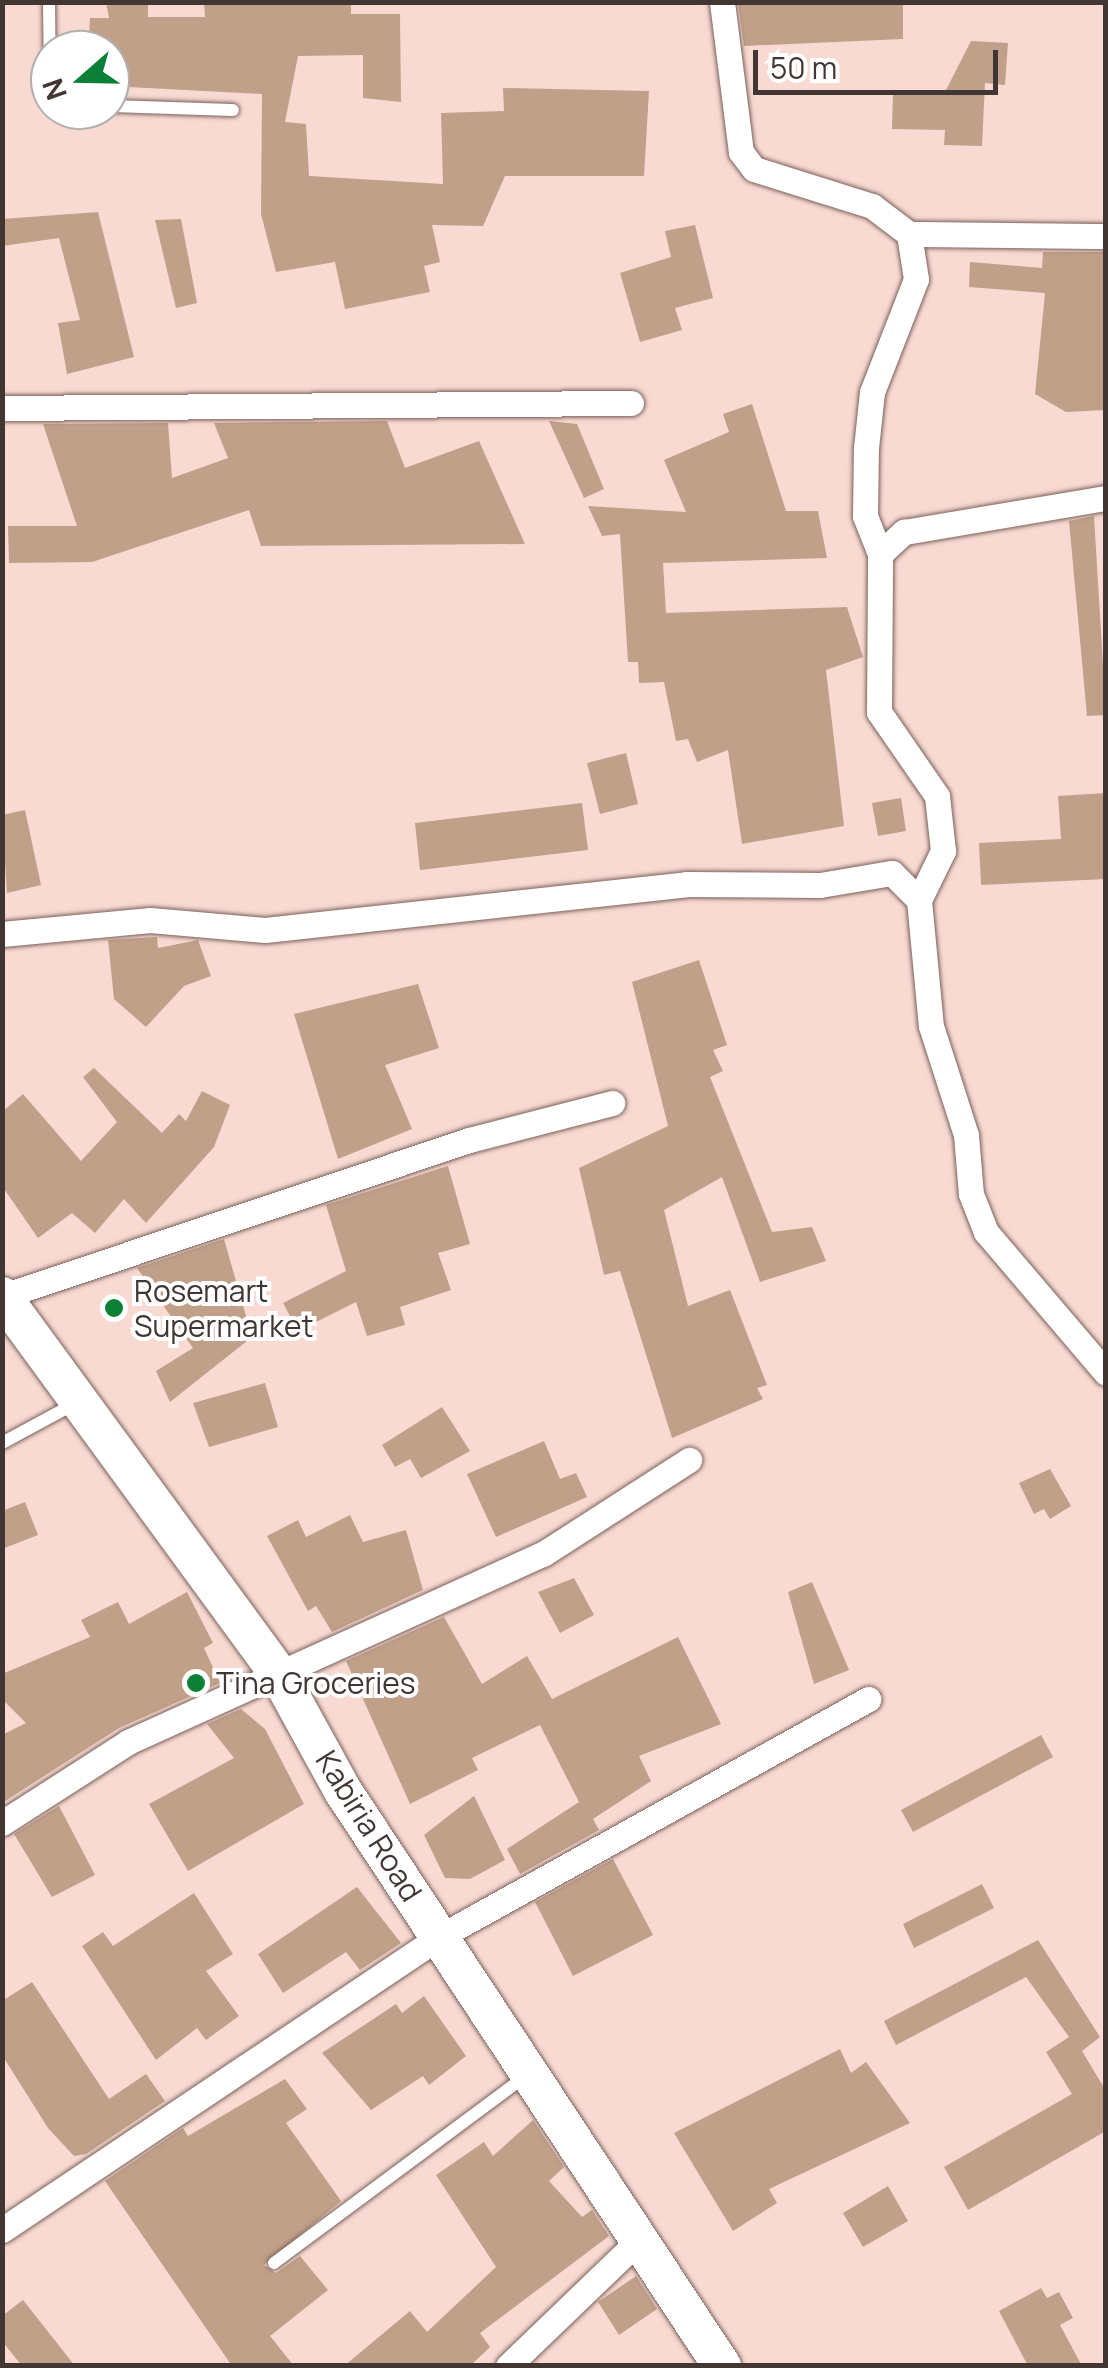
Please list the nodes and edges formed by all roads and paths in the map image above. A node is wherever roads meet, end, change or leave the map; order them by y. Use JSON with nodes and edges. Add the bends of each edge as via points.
{"nodes":[{"id":1,"x":49,"y":2,"type":"edge"},
{"id":2,"x":722,"y":2,"type":"edge"},
{"id":3,"x":49,"y":30,"type":"edge"},
{"id":4,"x":130,"y":107,"type":"edge"},
{"id":5,"x":233,"y":110,"type":"dead end"},
{"id":6,"x":909,"y":234,"type":"junction"},
{"id":7,"x":1106,"y":236,"type":"edge"},
{"id":8,"x":631,"y":403,"type":"dead end"},
{"id":9,"x":2,"y":408,"type":"edge"},
{"id":10,"x":1106,"y":498,"type":"edge"},
{"id":11,"x":880,"y":554,"type":"junction"},
{"id":12,"x":919,"y":900,"type":"junction"},
{"id":13,"x":2,"y":934,"type":"edge"},
{"id":14,"x":612,"y":1103,"type":"dead end"},
{"id":15,"x":2,"y":1296,"type":"edge"},
{"id":16,"x":1106,"y":1372,"type":"edge"},
{"id":17,"x":81,"y":1401,"type":"junction"},
{"id":18,"x":2,"y":1443,"type":"edge"},
{"id":19,"x":689,"y":1460,"type":"dead end"},
{"id":20,"x":278,"y":1673,"type":"junction"},
{"id":21,"x":869,"y":1699,"type":"dead end"},
{"id":22,"x":2,"y":1824,"type":"edge"},
{"id":23,"x":438,"y":1937,"type":"junction"},
{"id":24,"x":529,"y":2074,"type":"junction"},
{"id":25,"x":2,"y":2230,"type":"edge"},
{"id":26,"x":643,"y":2236,"type":"junction"},
{"id":27,"x":274,"y":2263,"type":"dead end"},
{"id":28,"x":508,"y":2366,"type":"edge"},
{"id":29,"x":722,"y":2366,"type":"edge"}],
"edges":[{"from":1,"to":3,"type":"lane"},
{"from":2,"to":6,"type":"street","via":[[741,152],[754,169],[872,206]]},
{"from":4,"to":5,"type":"lane"},
{"from":6,"to":7,"type":"street"},
{"from":6,"to":11,"type":"street","via":[[916,279],[872,392],[866,448],[864,516]]},
{"from":8,"to":9,"type":"street"},
{"from":10,"to":11,"type":"street","via":[[904,532]]},
{"from":11,"to":12,"type":"street","via":[[879,712],[937,796],[943,851]]},
{"from":12,"to":13,"type":"street","via":[[892,873],[820,886],[686,884],[265,930],[150,920]]},
{"from":12,"to":16,"type":"street","via":[[932,1026],[966,1135],[971,1194],[986,1232]]},
{"from":14,"to":15,"type":"street","via":[[470,1140]]},
{"from":15,"to":17,"type":"main road","name":"Kabiria Road"},
{"from":17,"to":18,"type":"lane"},
{"from":17,"to":20,"type":"main road","name":"Kabiria Road"},
{"from":19,"to":20,"type":"street","via":[[543,1554]]},
{"from":20,"to":22,"type":"street","via":[[128,1742]]},
{"from":20,"to":23,"type":"main road","name":"Kabiria Road"},
{"from":21,"to":23,"type":"street"},
{"from":23,"to":24,"type":"main road","name":"Kabiria Road"},
{"from":23,"to":25,"type":"street"},
{"from":24,"to":26,"type":"main road","name":"Kabiria Road"},
{"from":24,"to":27,"type":"lane"},
{"from":26,"to":28,"type":"street"},
{"from":26,"to":29,"type":"main road","name":"Kabiria Road"}]}
